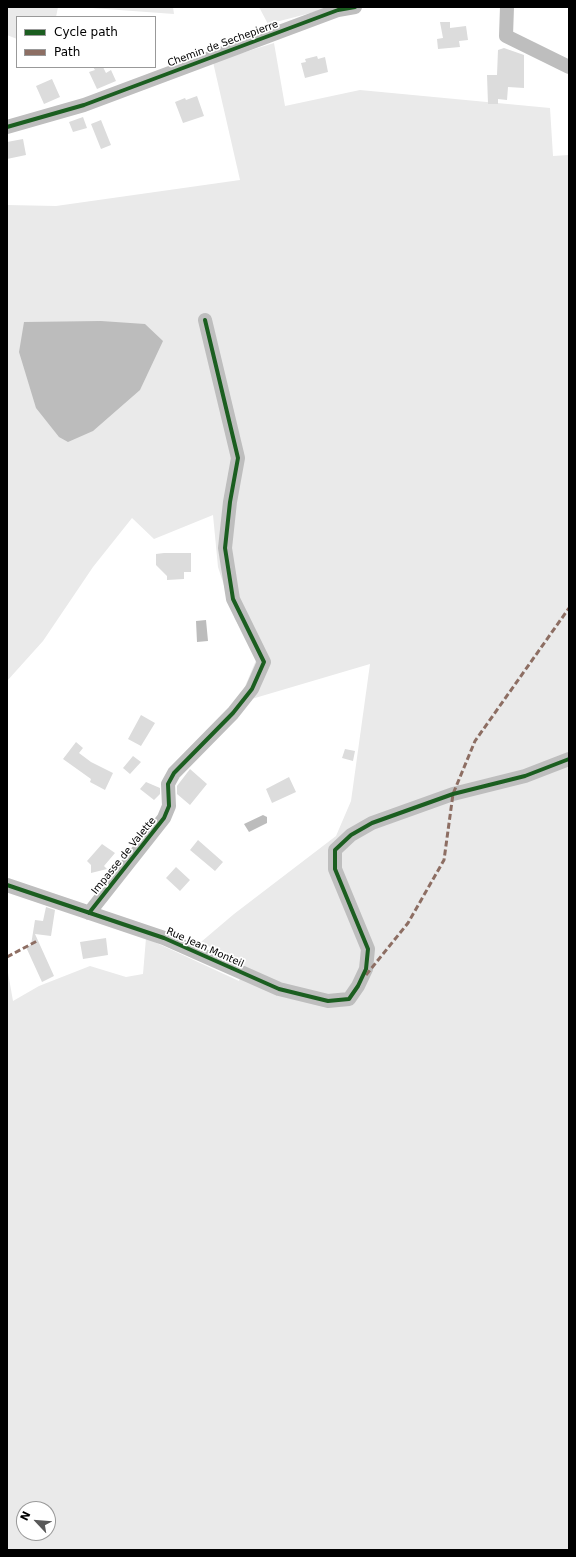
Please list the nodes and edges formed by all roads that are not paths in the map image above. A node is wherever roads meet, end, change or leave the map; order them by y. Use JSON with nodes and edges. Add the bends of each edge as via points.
{"nodes":[{"id":1,"x":354,"y":7,"type":"edge"},
{"id":2,"x":507,"y":7,"type":"edge"},
{"id":3,"x":569,"y":67,"type":"edge"},
{"id":4,"x":7,"y":127,"type":"edge"},
{"id":5,"x":205,"y":320,"type":"dead end"},
{"id":6,"x":569,"y":759,"type":"edge"},
{"id":7,"x":7,"y":885,"type":"edge"},
{"id":8,"x":89,"y":913,"type":"junction"}],
"edges":[{"from":1,"to":4,"type":"street","name":"Chemin de Sechepierre","via":[[338,10],[84,105]]},
{"from":2,"to":3,"type":"street","via":[[506,36]]},
{"from":5,"to":8,"type":"street","name":"Impasse de Valette","via":[[238,458],[225,548],[233,599],[264,662],[252,689],[174,773],[168,784],[169,806],[164,818]]},
{"from":6,"to":8,"type":"street","name":"Rue Jean Monteil","via":[[526,776],[453,794],[372,823],[351,835],[335,850],[335,869],[368,949],[366,969],[349,999],[328,1001],[278,989],[164,938]]},
{"from":7,"to":8,"type":"street","name":"Rue Jean Monteil"}]}
